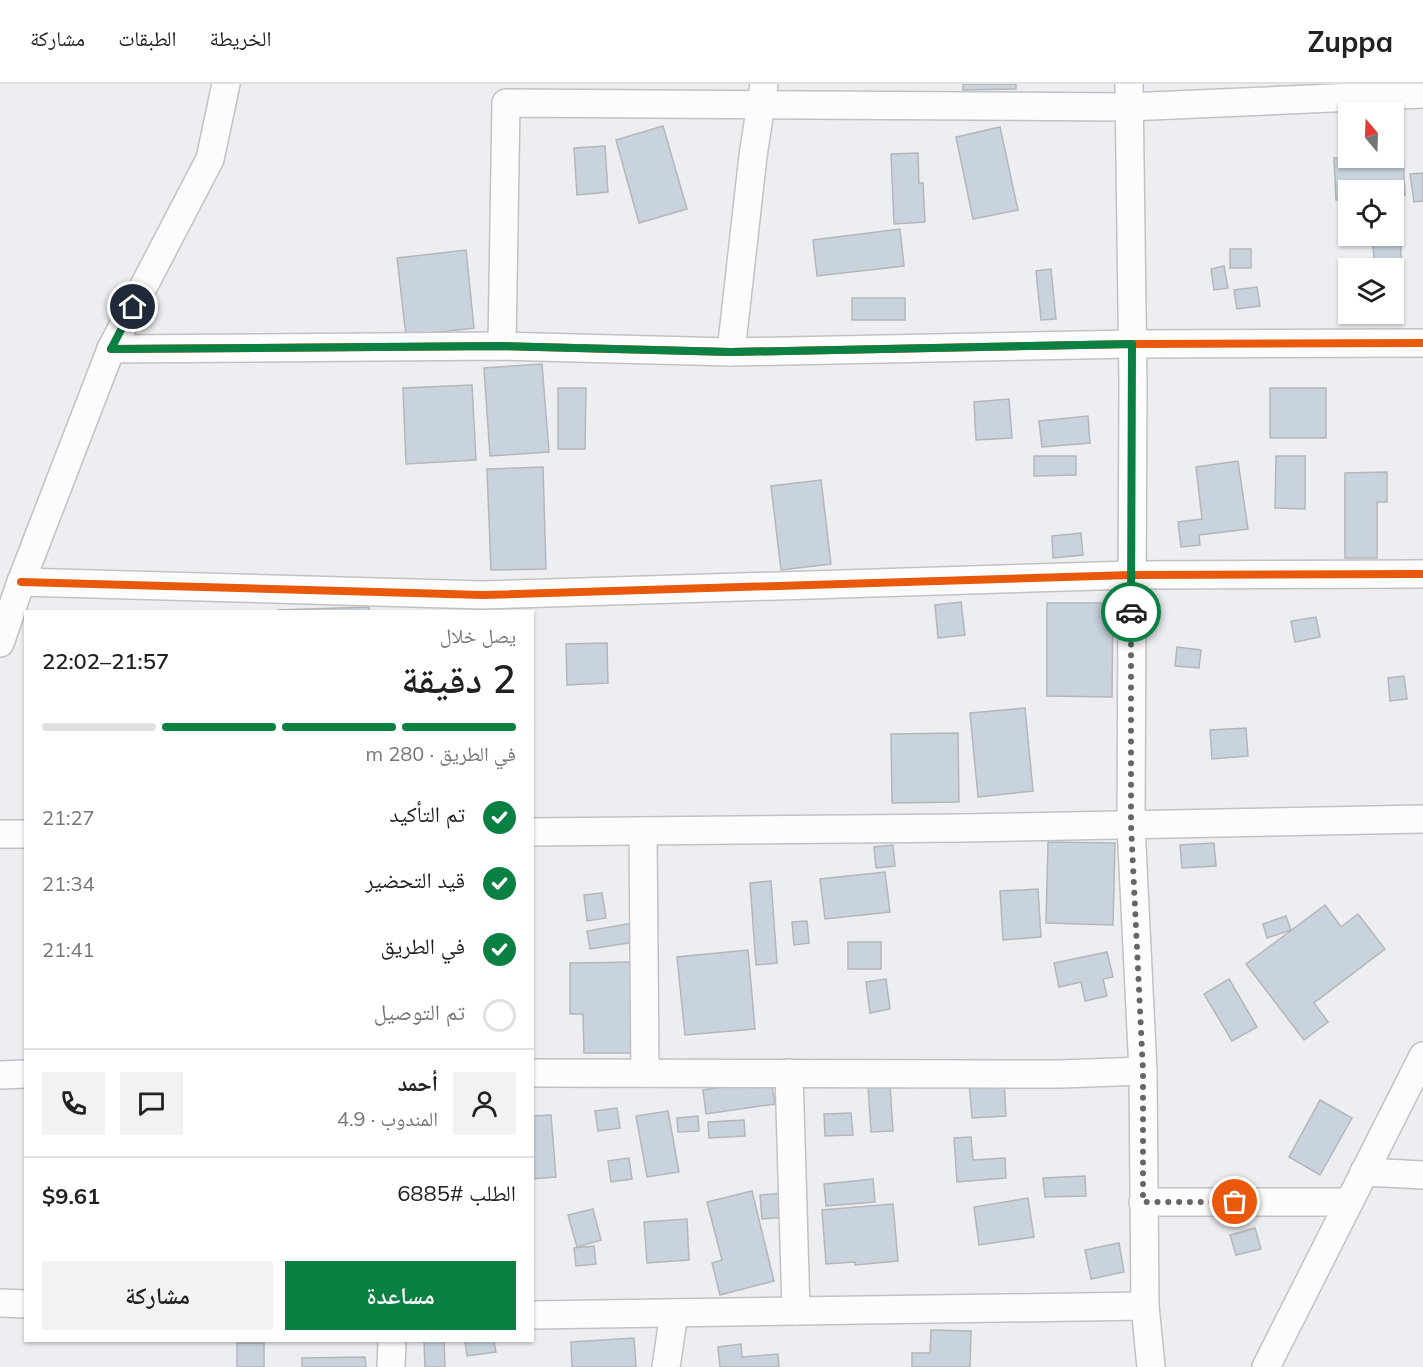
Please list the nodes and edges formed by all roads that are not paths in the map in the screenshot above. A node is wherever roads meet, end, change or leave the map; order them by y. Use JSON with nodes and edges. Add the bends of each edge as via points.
{"nodes":[{"id":1,"x":226,"y":84,"type":"edge"},
{"id":2,"x":1413,"y":91,"type":"edge"},
{"id":3,"x":763,"y":93,"type":"edge"},
{"id":4,"x":1129,"y":95,"type":"edge"},
{"id":5,"x":1423,"y":343,"type":"edge"},
{"id":6,"x":1132,"y":344,"type":"junction"},
{"id":7,"x":502,"y":346,"type":"junction"},
{"id":8,"x":111,"y":349,"type":"junction"},
{"id":9,"x":731,"y":352,"type":"junction"},
{"id":10,"x":1423,"y":574,"type":"edge"},
{"id":11,"x":1131,"y":575,"type":"junction"},
{"id":12,"x":21,"y":582,"type":"junction"},
{"id":13,"x":372,"y":601,"type":"edge"},
{"id":14,"x":0,"y":643,"type":"edge"},
{"id":15,"x":1423,"y":819,"type":"edge"},
{"id":16,"x":1131,"y":825,"type":"junction"},
{"id":17,"x":643,"y":831,"type":"junction"},
{"id":18,"x":534,"y":832,"type":"edge"},
{"id":19,"x":0,"y":834,"type":"edge"},
{"id":20,"x":24,"y":834,"type":"edge"},
{"id":21,"x":1423,"y":1056,"type":"edge"},
{"id":22,"x":1143,"y":1071,"type":"junction"},
{"id":23,"x":534,"y":1073,"type":"edge"},
{"id":24,"x":645,"y":1073,"type":"junction"},
{"id":25,"x":24,"y":1074,"type":"edge"},
{"id":26,"x":789,"y":1074,"type":"junction"},
{"id":27,"x":0,"y":1075,"type":"edge"},
{"id":28,"x":1364,"y":1172,"type":"junction"},
{"id":29,"x":1423,"y":1175,"type":"edge"},
{"id":30,"x":1143,"y":1202,"type":"junction"},
{"id":31,"x":1349,"y":1202,"type":"junction"},
{"id":32,"x":0,"y":1303,"type":"edge"},
{"id":33,"x":24,"y":1304,"type":"edge"},
{"id":34,"x":1145,"y":1306,"type":"junction"},
{"id":35,"x":796,"y":1311,"type":"junction"},
{"id":36,"x":674,"y":1313,"type":"junction"},
{"id":37,"x":534,"y":1315,"type":"edge"},
{"id":38,"x":392,"y":1342,"type":"edge"},
{"id":39,"x":392,"y":1367,"type":"edge"},
{"id":40,"x":666,"y":1367,"type":"edge"},
{"id":41,"x":1151,"y":1367,"type":"edge"},
{"id":42,"x":1266,"y":1367,"type":"edge"}],
"edges":[{"from":1,"to":8,"type":"street","via":[[210,159]]},
{"from":2,"to":4,"type":"street"},
{"from":3,"to":4,"type":"street"},
{"from":3,"to":7,"type":"street","via":[[506,103]]},
{"from":3,"to":9,"type":"street"},
{"from":4,"to":6,"type":"street"},
{"from":5,"to":6,"type":"street"},
{"from":6,"to":9,"type":"street"},
{"from":6,"to":11,"type":"street"},
{"from":7,"to":8,"type":"street"},
{"from":7,"to":9,"type":"street"},
{"from":8,"to":12,"type":"street"},
{"from":10,"to":11,"type":"street"},
{"from":11,"to":13,"type":"street"},
{"from":11,"to":16,"type":"street"},
{"from":12,"to":13,"type":"street"},
{"from":12,"to":14,"type":"street"},
{"from":15,"to":16,"type":"street"},
{"from":16,"to":17,"type":"street"},
{"from":16,"to":22,"type":"street"},
{"from":17,"to":18,"type":"street"},
{"from":17,"to":24,"type":"street"},
{"from":19,"to":20,"type":"street"},
{"from":21,"to":28,"type":"street"},
{"from":22,"to":26,"type":"street"},
{"from":22,"to":30,"type":"street"},
{"from":23,"to":24,"type":"street"},
{"from":24,"to":26,"type":"street"},
{"from":25,"to":27,"type":"street"},
{"from":26,"to":35,"type":"street"},
{"from":28,"to":29,"type":"street"},
{"from":28,"to":31,"type":"street"},
{"from":30,"to":31,"type":"street"},
{"from":30,"to":34,"type":"street"},
{"from":31,"to":42,"type":"street"},
{"from":32,"to":33,"type":"street"},
{"from":34,"to":35,"type":"street"},
{"from":34,"to":41,"type":"street"},
{"from":35,"to":36,"type":"street"},
{"from":36,"to":37,"type":"street"},
{"from":36,"to":40,"type":"street"},
{"from":38,"to":39,"type":"street"}]}
